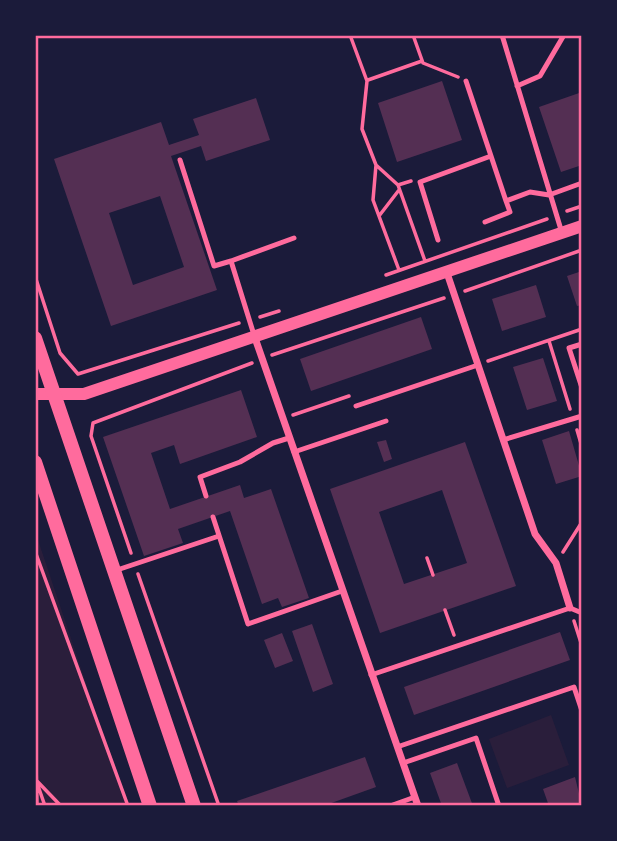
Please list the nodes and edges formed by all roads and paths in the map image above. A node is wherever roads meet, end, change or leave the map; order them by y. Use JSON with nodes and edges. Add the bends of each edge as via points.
{"nodes":[{"id":1,"x":350,"y":35,"type":"edge"},
{"id":2,"x":412,"y":35,"type":"edge"},
{"id":3,"x":502,"y":35,"type":"edge"},
{"id":4,"x":564,"y":35,"type":"edge"},
{"id":5,"x":422,"y":61,"type":"junction"},
{"id":6,"x":466,"y":80,"type":"joint"},
{"id":7,"x":367,"y":81,"type":"junction"},
{"id":8,"x":517,"y":86,"type":"junction"},
{"id":9,"x":491,"y":156,"type":"junction"},
{"id":10,"x":180,"y":160,"type":"dead end"},
{"id":11,"x":376,"y":165,"type":"junction"},
{"id":12,"x":420,"y":182,"type":"junction"},
{"id":13,"x":582,"y":183,"type":"edge"},
{"id":14,"x":399,"y":187,"type":"junction"},
{"id":15,"x":549,"y":195,"type":"junction"},
{"id":16,"x":506,"y":201,"type":"junction"},
{"id":17,"x":582,"y":206,"type":"edge"},
{"id":18,"x":556,"y":215,"type":"junction"},
{"id":19,"x":379,"y":216,"type":"junction"},
{"id":20,"x":485,"y":222,"type":"dead end"},
{"id":21,"x":582,"y":226,"type":"edge"},
{"id":22,"x":562,"y":233,"type":"junction"},
{"id":23,"x":294,"y":238,"type":"dead end"},
{"id":24,"x":438,"y":240,"type":"dead end"},
{"id":25,"x":582,"y":250,"type":"edge"},
{"id":26,"x":231,"y":261,"type":"junction"},
{"id":27,"x":425,"y":261,"type":"junction"},
{"id":28,"x":512,"y":267,"type":"dead end"},
{"id":29,"x":399,"y":270,"type":"junction"},
{"id":30,"x":447,"y":273,"type":"junction"},
{"id":31,"x":514,"y":274,"type":"junction"},
{"id":32,"x":35,"y":275,"type":"edge"},
{"id":33,"x":375,"y":278,"type":"dead end"},
{"id":34,"x":454,"y":295,"type":"junction"},
{"id":35,"x":289,"y":308,"type":"dead end"},
{"id":36,"x":249,"y":320,"type":"junction"},
{"id":37,"x":582,"y":330,"type":"edge"},
{"id":38,"x":35,"y":338,"type":"edge"},
{"id":39,"x":255,"y":338,"type":"junction"},
{"id":40,"x":549,"y":341,"type":"junction"},
{"id":41,"x":582,"y":344,"type":"edge"},
{"id":42,"x":262,"y":359,"type":"junction"},
{"id":43,"x":478,"y":365,"type":"junction"},
{"id":44,"x":582,"y":388,"type":"edge"},
{"id":45,"x":35,"y":394,"type":"edge"},
{"id":46,"x":55,"y":396,"type":"junction"},
{"id":47,"x":356,"y":407,"type":"dead end"},
{"id":48,"x":582,"y":416,"type":"edge"},
{"id":49,"x":573,"y":419,"type":"junction"},
{"id":50,"x":386,"y":421,"type":"dead end"},
{"id":51,"x":289,"y":438,"type":"junction"},
{"id":52,"x":503,"y":440,"type":"junction"},
{"id":53,"x":582,"y":447,"type":"edge"},
{"id":54,"x":294,"y":452,"type":"junction"},
{"id":55,"x":35,"y":462,"type":"edge"},
{"id":56,"x":206,"y":496,"type":"dead end"},
{"id":57,"x":213,"y":517,"type":"dead end"},
{"id":58,"x":582,"y":522,"type":"edge"},
{"id":59,"x":219,"y":536,"type":"junction"},
{"id":60,"x":35,"y":551,"type":"edge"},
{"id":61,"x":427,"y":558,"type":"dead end"},
{"id":62,"x":38,"y":561,"type":"junction"},
{"id":63,"x":135,"y":564,"type":"junction"},
{"id":64,"x":556,"y":564,"type":"junction"},
{"id":65,"x":35,"y":570,"type":"edge"},
{"id":66,"x":114,"y":571,"type":"junction"},
{"id":67,"x":433,"y":575,"type":"dead end"},
{"id":68,"x":342,"y":591,"type":"junction"},
{"id":69,"x":570,"y":608,"type":"junction"},
{"id":70,"x":445,"y":610,"type":"dead end"},
{"id":71,"x":582,"y":613,"type":"edge"},
{"id":72,"x":457,"y":646,"type":"junction"},
{"id":73,"x":582,"y":646,"type":"edge"},
{"id":74,"x":371,"y":675,"type":"junction"},
{"id":75,"x":582,"y":711,"type":"edge"},
{"id":76,"x":35,"y":720,"type":"edge"},
{"id":77,"x":397,"y":747,"type":"junction"},
{"id":78,"x":404,"y":763,"type":"junction"},
{"id":79,"x":35,"y":779,"type":"edge"},
{"id":80,"x":415,"y":797,"type":"junction"},
{"id":81,"x":37,"y":806,"type":"edge"},
{"id":82,"x":45,"y":806,"type":"edge"},
{"id":83,"x":61,"y":806,"type":"edge"},
{"id":84,"x":128,"y":806,"type":"edge"},
{"id":85,"x":150,"y":806,"type":"edge"},
{"id":86,"x":194,"y":806,"type":"edge"},
{"id":87,"x":219,"y":806,"type":"edge"},
{"id":88,"x":390,"y":806,"type":"edge"},
{"id":89,"x":418,"y":806,"type":"edge"},
{"id":90,"x":499,"y":806,"type":"edge"}],
"edges":[{"from":1,"to":7,"type":"path"},
{"from":2,"to":5,"type":"path"},
{"from":3,"to":8,"type":"lane"},
{"from":4,"to":8,"type":"lane","via":[[540,76]]},
{"from":5,"to":6,"type":"path"},
{"from":5,"to":7,"type":"path"},
{"from":6,"to":9,"type":"lane"},
{"from":7,"to":11,"type":"path","via":[[362,129]]},
{"from":8,"to":15,"type":"lane"},
{"from":9,"to":12,"type":"lane"},
{"from":9,"to":16,"type":"lane"},
{"from":10,"to":26,"type":"lane","via":[[214,266]]},
{"from":11,"to":14,"type":"path"},
{"from":11,"to":19,"type":"path","via":[[373,200]]},
{"from":12,"to":14,"type":"path"},
{"from":12,"to":24,"type":"lane"},
{"from":13,"to":15,"type":"lane"},
{"from":14,"to":19,"type":"path"},
{"from":14,"to":27,"type":"path"},
{"from":15,"to":16,"type":"lane","via":[[530,192]]},
{"from":15,"to":18,"type":"lane"},
{"from":16,"to":20,"type":"lane","via":[[510,212]]},
{"from":17,"to":18,"type":"path"},
{"from":18,"to":22,"type":"lane"},
{"from":18,"to":27,"type":"path"},
{"from":19,"to":29,"type":"path"},
{"from":21,"to":22,"type":"street"},
{"from":22,"to":30,"type":"street"},
{"from":23,"to":26,"type":"lane"},
{"from":25,"to":31,"type":"path"},
{"from":26,"to":36,"type":"lane"},
{"from":27,"to":29,"type":"path"},
{"from":28,"to":31,"type":"path"},
{"from":29,"to":33,"type":"path"},
{"from":30,"to":34,"type":"street"},
{"from":30,"to":39,"type":"street"},
{"from":31,"to":34,"type":"path"},
{"from":32,"to":36,"type":"path","via":[[60,353],[78,374]]},
{"from":34,"to":42,"type":"path"},
{"from":34,"to":43,"type":"street"},
{"from":35,"to":36,"type":"path"},
{"from":36,"to":39,"type":"lane"},
{"from":37,"to":40,"type":"path"},
{"from":38,"to":46,"type":"main road"},
{"from":39,"to":42,"type":"street"},
{"from":39,"to":46,"type":"street","via":[[83,394]]},
{"from":40,"to":43,"type":"path"},
{"from":40,"to":49,"type":"path"},
{"from":41,"to":44,"type":"lane","via":[[569,348]]},
{"from":42,"to":51,"type":"street"},
{"from":42,"to":63,"type":"path","via":[[93,423],[91,436]]},
{"from":43,"to":47,"type":"lane"},
{"from":43,"to":52,"type":"street"},
{"from":45,"to":46,"type":"street"},
{"from":46,"to":66,"type":"main road"},
{"from":48,"to":49,"type":"lane"},
{"from":49,"to":52,"type":"lane"},
{"from":49,"to":53,"type":"path"},
{"from":50,"to":54,"type":"lane"},
{"from":51,"to":54,"type":"street"},
{"from":51,"to":56,"type":"lane","via":[[200,477]]},
{"from":52,"to":64,"type":"street","via":[[535,534]]},
{"from":54,"to":68,"type":"street"},
{"from":55,"to":85,"type":"main road"},
{"from":57,"to":59,"type":"lane"},
{"from":58,"to":64,"type":"path"},
{"from":59,"to":63,"type":"lane"},
{"from":59,"to":68,"type":"lane","via":[[248,624]]},
{"from":60,"to":62,"type":"path"},
{"from":61,"to":67,"type":"path"},
{"from":62,"to":65,"type":"path"},
{"from":62,"to":84,"type":"path"},
{"from":63,"to":66,"type":"lane"},
{"from":63,"to":87,"type":"path"},
{"from":64,"to":69,"type":"street"},
{"from":66,"to":86,"type":"main road"},
{"from":68,"to":74,"type":"street"},
{"from":69,"to":71,"type":"lane"},
{"from":69,"to":72,"type":"lane"},
{"from":69,"to":73,"type":"path"},
{"from":70,"to":72,"type":"path"},
{"from":72,"to":74,"type":"lane"},
{"from":74,"to":77,"type":"street"},
{"from":75,"to":77,"type":"lane","via":[[574,687]]},
{"from":76,"to":79,"type":"path"},
{"from":77,"to":78,"type":"street"},
{"from":78,"to":80,"type":"street"},
{"from":78,"to":90,"type":"lane","via":[[476,738]]},
{"from":79,"to":81,"type":"path"},
{"from":79,"to":82,"type":"path"},
{"from":79,"to":83,"type":"path"},
{"from":80,"to":88,"type":"lane"},
{"from":80,"to":89,"type":"street"}]}
